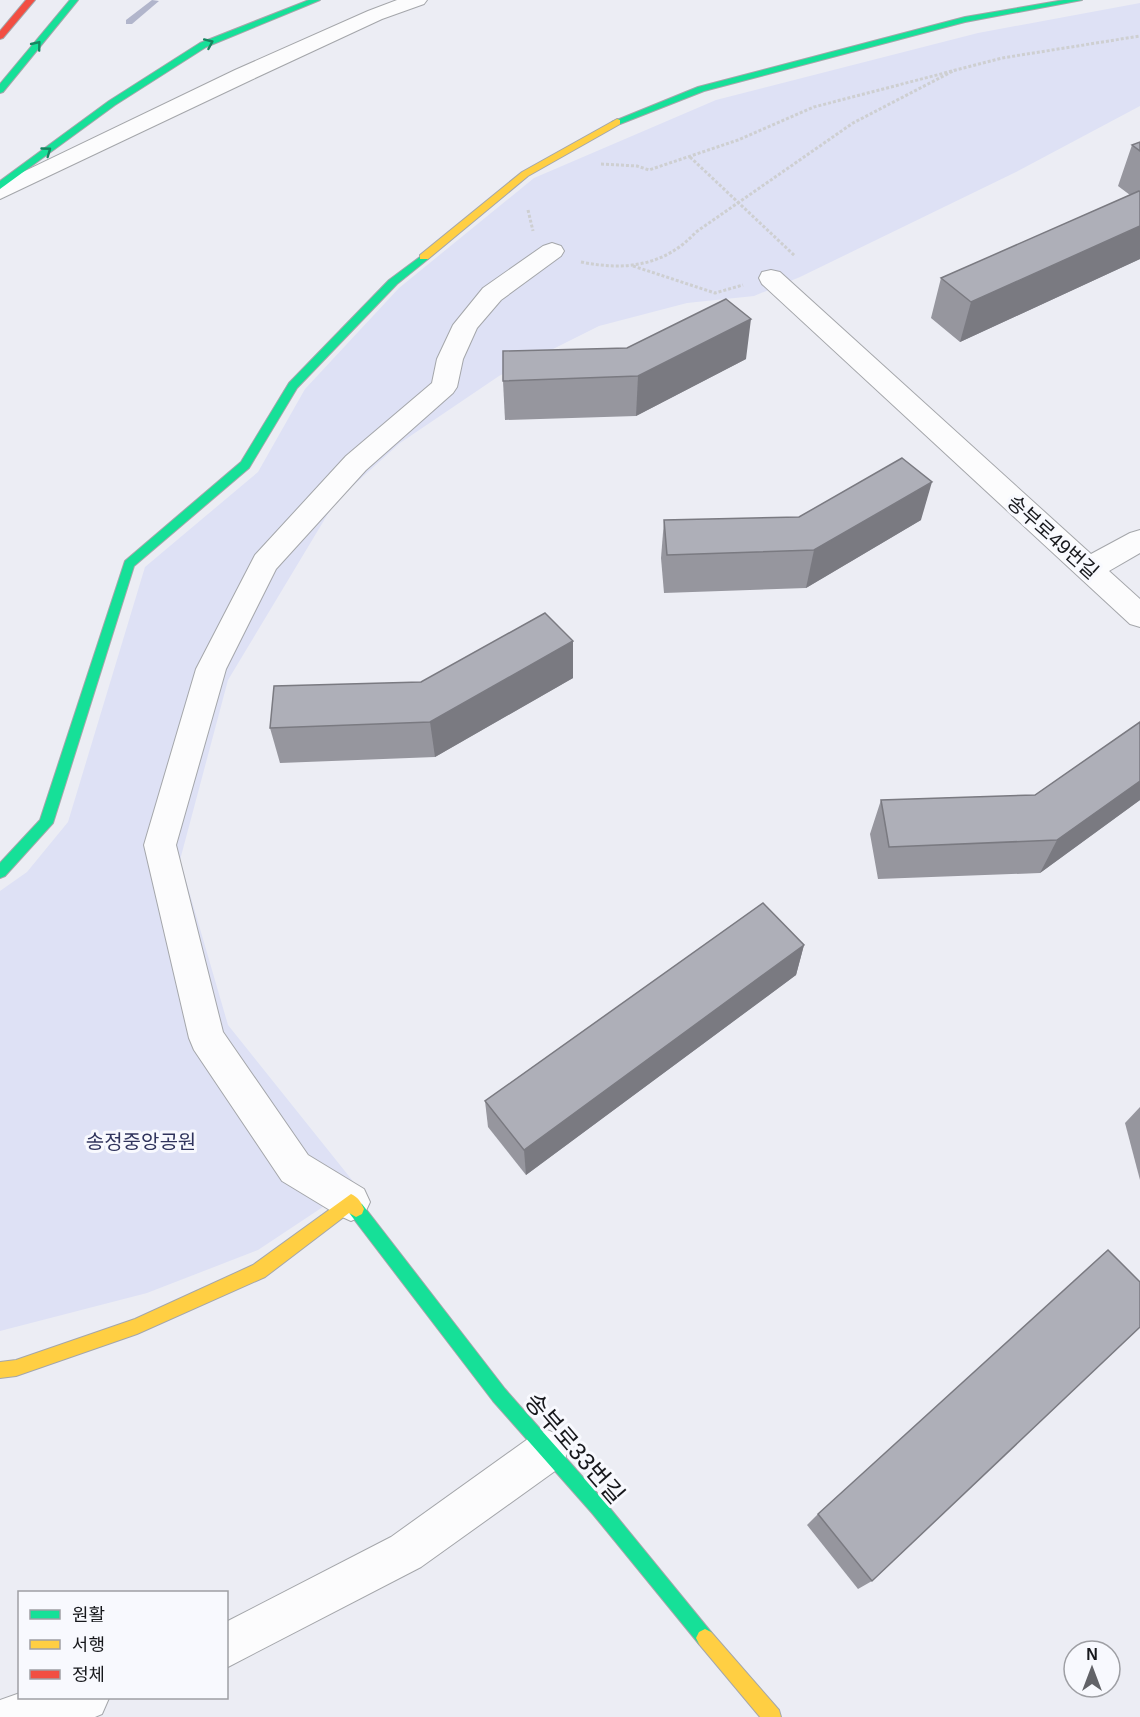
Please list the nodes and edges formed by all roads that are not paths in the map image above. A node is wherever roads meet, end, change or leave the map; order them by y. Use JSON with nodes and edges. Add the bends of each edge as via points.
{"nodes":[{"id":1,"x":31,"y":0,"type":"edge"},
{"id":2,"x":74,"y":0,"type":"edge"},
{"id":3,"x":316,"y":0,"type":"edge"},
{"id":4,"x":417,"y":0,"type":"edge"},
{"id":5,"x":1078,"y":0,"type":"edge"},
{"id":6,"x":0,"y":36,"type":"edge"},
{"id":7,"x":0,"y":90,"type":"edge"},
{"id":8,"x":0,"y":186,"type":"edge"},
{"id":9,"x":0,"y":192,"type":"edge"},
{"id":10,"x":552,"y":251,"type":"road end"},
{"id":11,"x":771,"y":278,"type":"road end"},
{"id":12,"x":1140,"y":540,"type":"edge"},
{"id":13,"x":1089,"y":569,"type":"junction"},
{"id":14,"x":1140,"y":616,"type":"edge"},
{"id":15,"x":0,"y":872,"type":"edge"},
{"id":16,"x":351,"y":1202,"type":"junction"},
{"id":17,"x":0,"y":1370,"type":"edge"},
{"id":18,"x":547,"y":1451,"type":"junction"},
{"id":19,"x":228,"y":1645,"type":"edge"},
{"id":20,"x":83,"y":1699,"type":"edge"},
{"id":21,"x":14,"y":1717,"type":"edge"},
{"id":22,"x":771,"y":1717,"type":"edge"}],
"edges":[{"from":1,"to":6,"type":"main road"},
{"from":7,"to":2,"type":"main road","one_way":true},
{"from":8,"to":3,"type":"main road","one_way":true,"via":[[112,103],[203,45]]},
{"from":4,"to":9,"type":"street","via":[[253,70]]},
{"from":5,"to":15,"type":"main road","via":[[966,20],[701,88],[605,127],[525,174],[393,282],[293,386],[245,465],[129,564],[46,823]]},
{"from":10,"to":16,"type":"street","via":[[492,294],[466,325],[450,359],[444,387],[356,464],[265,563],[211,669],[160,845],[207,1038],[295,1168]]},
{"from":11,"to":13,"type":"street","name":"송부로49번길"},
{"from":12,"to":13,"type":"street"},
{"from":13,"to":14,"type":"street","name":"송부로49번길"},
{"from":16,"to":17,"type":"main road","via":[[259,1271],[137,1326]]},
{"from":16,"to":18,"type":"main road","name":"송부로33번길","via":[[499,1395]]},
{"from":18,"to":19,"type":"street","via":[[406,1552]]},
{"from":18,"to":22,"type":"main road","name":"송부로33번길"},
{"from":20,"to":21,"type":"street"}]}
